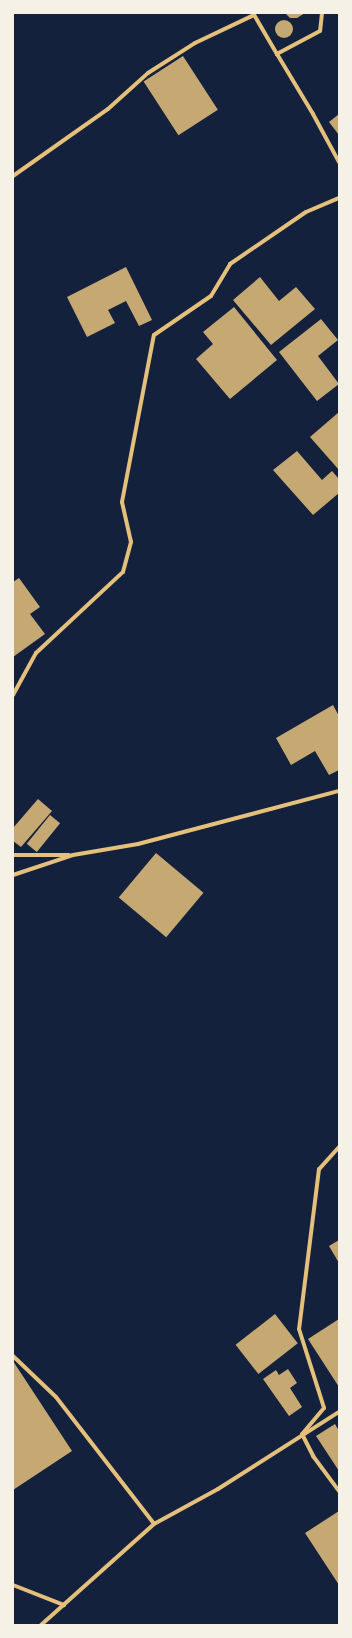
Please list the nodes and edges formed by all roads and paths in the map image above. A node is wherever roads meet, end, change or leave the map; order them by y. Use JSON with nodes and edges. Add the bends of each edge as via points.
{"nodes":[{"id":1,"x":322,"y":13,"type":"edge"},
{"id":2,"x":253,"y":14,"type":"edge"},
{"id":3,"x":277,"y":54,"type":"junction"},
{"id":4,"x":339,"y":162,"type":"edge"},
{"id":5,"x":13,"y":176,"type":"edge"},
{"id":6,"x":339,"y":198,"type":"edge"},
{"id":7,"x":13,"y":695,"type":"edge"},
{"id":8,"x":339,"y":791,"type":"edge"},
{"id":9,"x":13,"y":855,"type":"edge"},
{"id":10,"x":73,"y":855,"type":"junction"},
{"id":11,"x":13,"y":875,"type":"edge"},
{"id":12,"x":339,"y":1147,"type":"edge"},
{"id":13,"x":13,"y":1356,"type":"edge"},
{"id":14,"x":339,"y":1412,"type":"edge"},
{"id":15,"x":302,"y":1434,"type":"junction"},
{"id":16,"x":339,"y":1491,"type":"edge"},
{"id":17,"x":154,"y":1524,"type":"junction"},
{"id":18,"x":13,"y":1585,"type":"edge"},
{"id":19,"x":64,"y":1605,"type":"junction"},
{"id":20,"x":41,"y":1625,"type":"edge"}],
"edges":[{"from":1,"to":3,"type":"street","via":[[320,31]]},
{"from":2,"to":3,"type":"street"},
{"from":2,"to":5,"type":"street","via":[[195,43],[148,73],[108,109]]},
{"from":3,"to":4,"type":"street"},
{"from":6,"to":7,"type":"street","via":[[306,212],[230,264],[211,296],[154,334],[122,502],[131,542],[123,572],[36,654]]},
{"from":8,"to":10,"type":"street","via":[[138,844]]},
{"from":9,"to":10,"type":"street"},
{"from":10,"to":11,"type":"street"},
{"from":12,"to":15,"type":"street","via":[[319,1169],[299,1330],[324,1408]]},
{"from":13,"to":17,"type":"street","via":[[56,1397]]},
{"from":14,"to":15,"type":"street"},
{"from":15,"to":16,"type":"street","via":[[313,1456]]},
{"from":15,"to":17,"type":"street","via":[[218,1489]]},
{"from":17,"to":19,"type":"street"},
{"from":18,"to":19,"type":"street"},
{"from":19,"to":20,"type":"street"}]}
